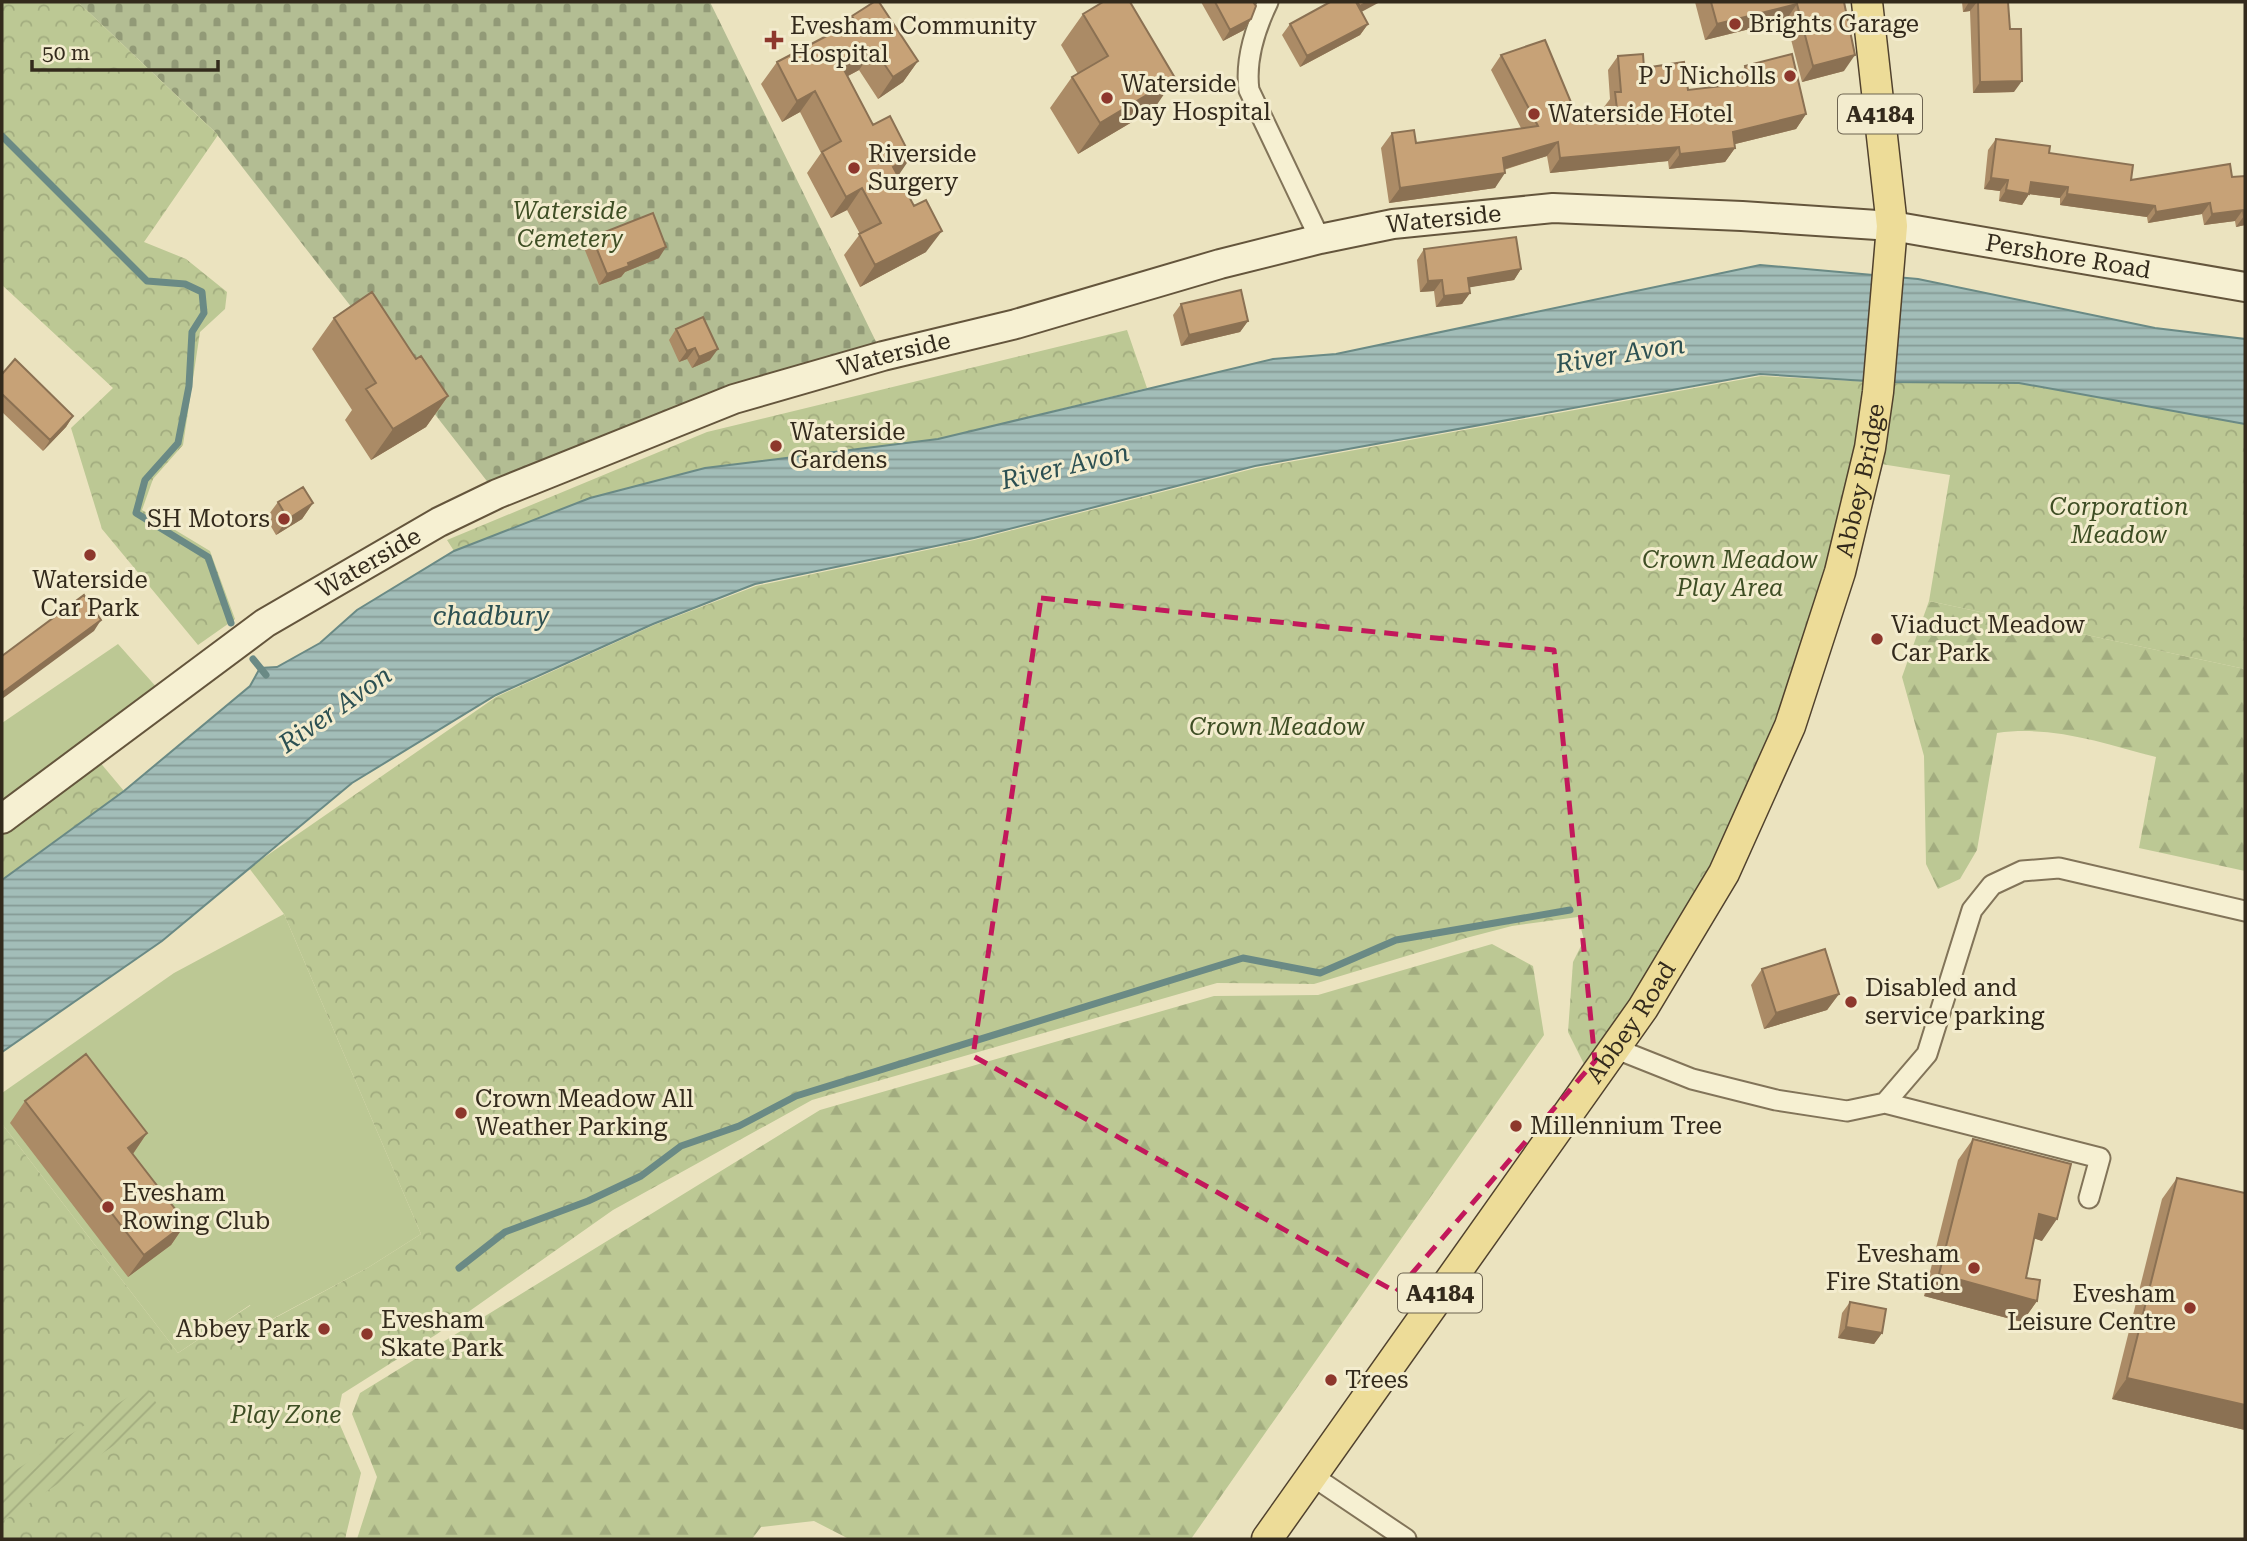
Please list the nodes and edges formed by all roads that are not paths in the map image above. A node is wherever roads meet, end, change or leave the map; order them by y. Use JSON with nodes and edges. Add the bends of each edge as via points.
{"nodes":[{"id":1,"x":1268,"y":2,"type":"edge"},
{"id":2,"x":1867,"y":2,"type":"edge"},
{"id":3,"x":1892,"y":232,"type":"junction"},
{"id":4,"x":1320,"y":239,"type":"junction"},
{"id":5,"x":2245,"y":287,"type":"edge"},
{"id":6,"x":1790,"y":726,"type":"joint"},
{"id":7,"x":2,"y":819,"type":"edge"},
{"id":8,"x":2245,"y":911,"type":"edge"},
{"id":9,"x":1614,"y":1048,"type":"junction"},
{"id":10,"x":1885,"y":1103,"type":"junction"},
{"id":11,"x":2089,"y":1198,"type":"dead end"},
{"id":12,"x":1311,"y":1475,"type":"junction"},
{"id":13,"x":1267,"y":1539,"type":"edge"},
{"id":14,"x":1406,"y":1539,"type":"edge"}],
"edges":[{"from":1,"to":4,"type":"street","via":[[1250,51],[1249,90]]},
{"from":2,"to":3,"type":"main road","number":"A4184"},
{"from":3,"to":4,"type":"main road","name":"Waterside","via":[[1552,208],[1393,224]]},
{"from":3,"to":5,"type":"main road","name":"Pershore Road"},
{"from":3,"to":6,"type":"main road","name":"Abbey Bridge","via":[[1870,448],[1840,572]]},
{"from":4,"to":7,"type":"main road","name":"Waterside","via":[[734,399],[498,494],[439,522],[265,623]]},
{"from":6,"to":9,"type":"main road","name":"Abbey Road","number":"A4184","via":[[1724,873]]},
{"from":8,"to":10,"type":"street","via":[[2059,868],[2022,871],[1992,885],[1972,910],[1927,1054]]},
{"from":9,"to":10,"type":"street","via":[[1692,1079],[1776,1100],[1847,1111]]},
{"from":9,"to":12,"type":"main road","name":"Abbey Road","number":"A4184"},
{"from":10,"to":11,"type":"street","via":[[2100,1158]]},
{"from":12,"to":13,"type":"main road","name":"Abbey Road","number":"A4184"},
{"from":12,"to":14,"type":"street"}]}
